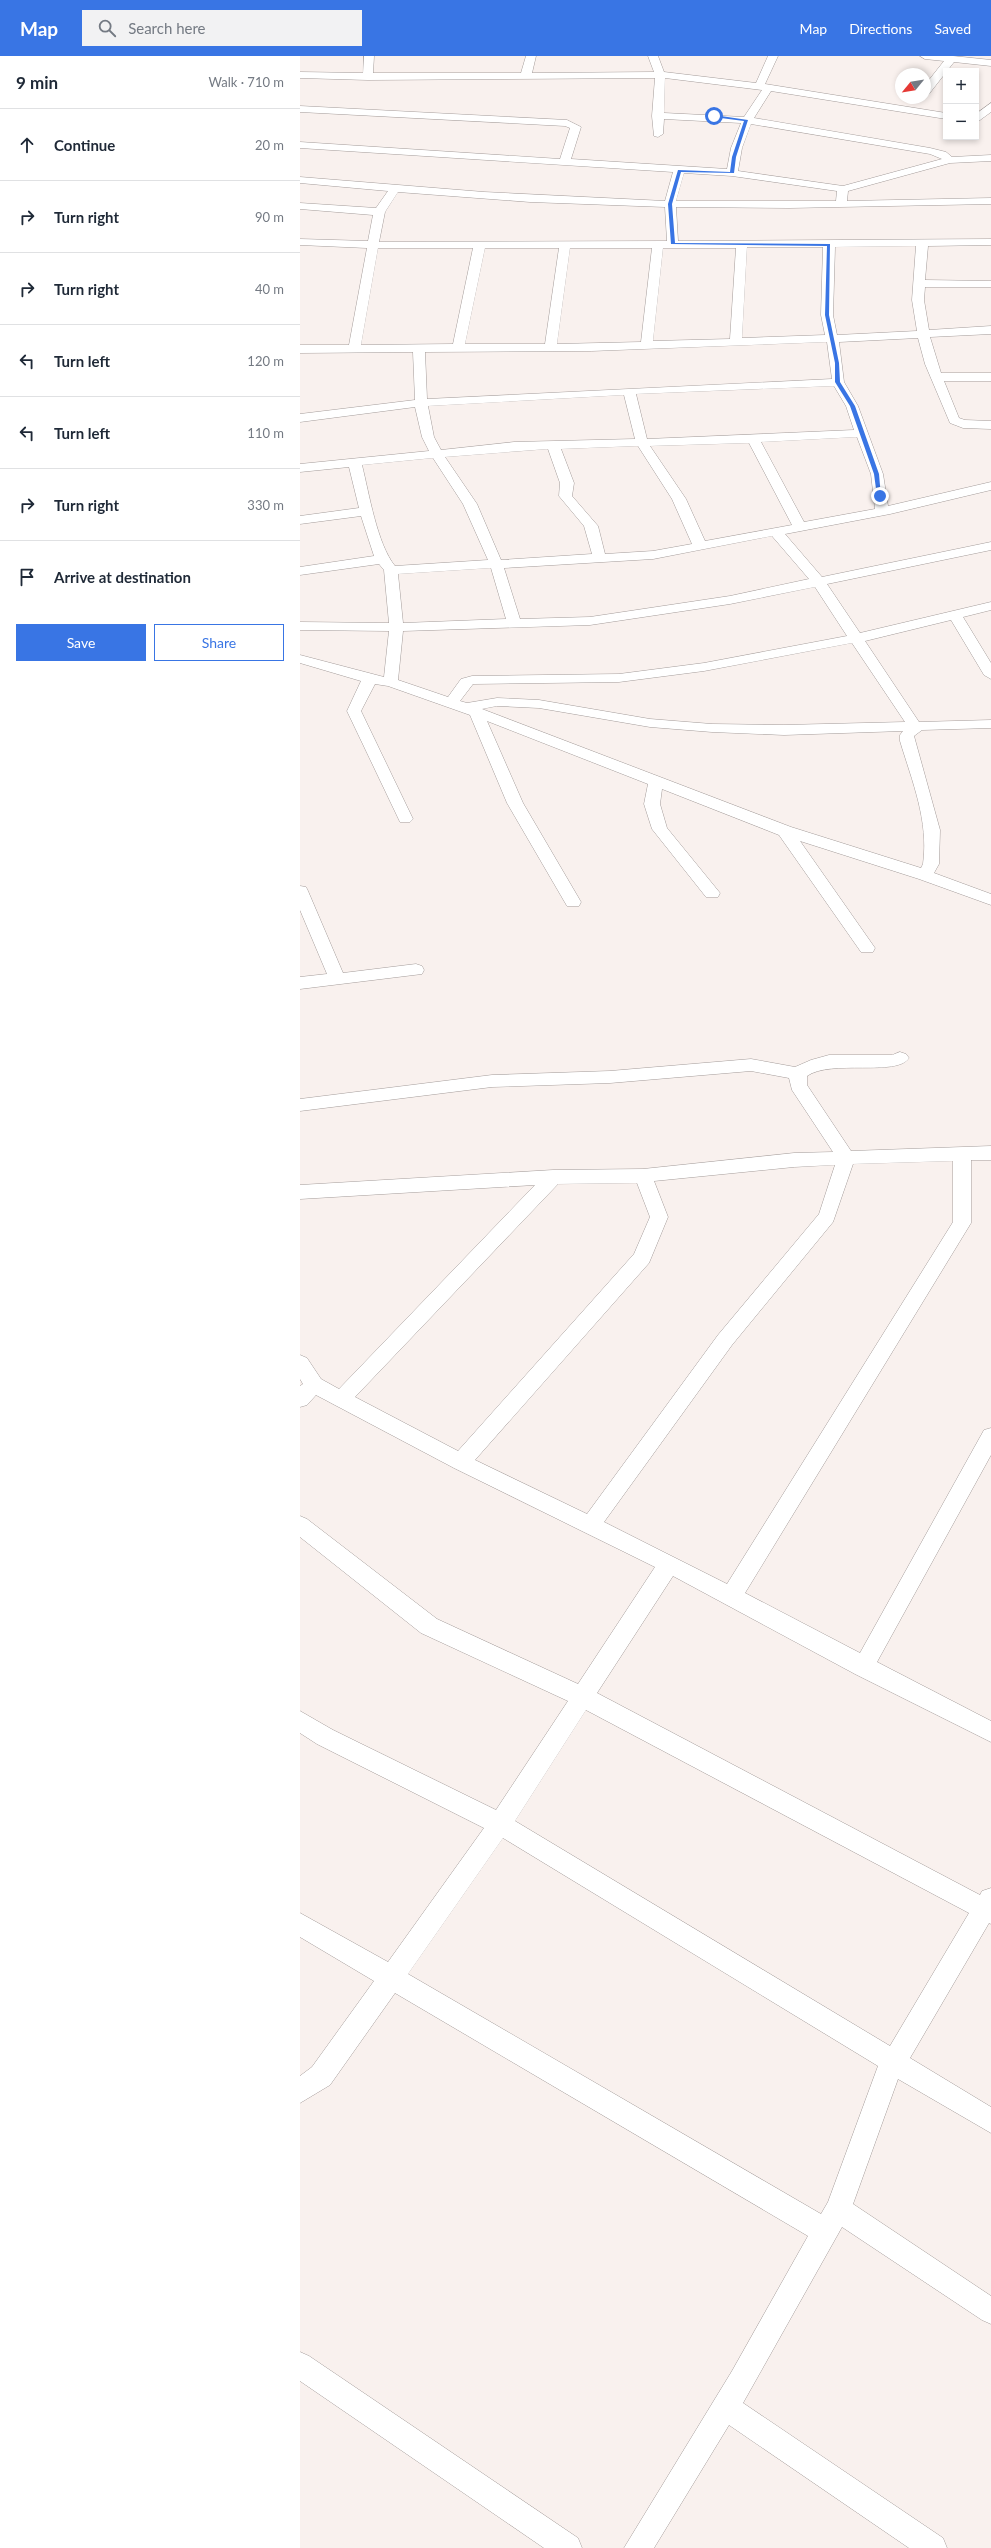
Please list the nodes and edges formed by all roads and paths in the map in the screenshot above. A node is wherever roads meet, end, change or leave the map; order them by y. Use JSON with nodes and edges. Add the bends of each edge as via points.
{"nodes":[{"id":1,"x":369,"y":56,"type":"edge"},
{"id":2,"x":531,"y":56,"type":"edge"},
{"id":3,"x":653,"y":56,"type":"edge"},
{"id":4,"x":772,"y":56,"type":"edge"},
{"id":5,"x":925,"y":56,"type":"edge"},
{"id":6,"x":951,"y":59,"type":"junction"},
{"id":7,"x":991,"y":63,"type":"edge"},
{"id":8,"x":300,"y":74,"type":"edge"},
{"id":9,"x":526,"y":74,"type":"junction"},
{"id":10,"x":660,"y":74,"type":"junction"},
{"id":11,"x":368,"y":77,"type":"junction"},
{"id":12,"x":931,"y":84,"type":"edge"},
{"id":13,"x":763,"y":87,"type":"junction"},
{"id":14,"x":915,"y":104,"type":"edge"},
{"id":15,"x":991,"y":106,"type":"edge"},
{"id":16,"x":300,"y":109,"type":"edge"},
{"id":17,"x":911,"y":109,"type":"junction"},
{"id":18,"x":943,"y":115,"type":"edge"},
{"id":19,"x":657,"y":116,"type":"junction"},
{"id":20,"x":979,"y":118,"type":"edge"},
{"id":21,"x":746,"y":120,"type":"junction"},
{"id":22,"x":979,"y":122,"type":"edge"},
{"id":23,"x":991,"y":125,"type":"edge"},
{"id":24,"x":658,"y":134,"type":"dead end"},
{"id":25,"x":300,"y":145,"type":"edge"},
{"id":26,"x":991,"y":158,"type":"edge"},
{"id":27,"x":950,"y":160,"type":"junction"},
{"id":28,"x":565,"y":161,"type":"junction"},
{"id":29,"x":680,"y":171,"type":"junction"},
{"id":30,"x":732,"y":173,"type":"junction"},
{"id":31,"x":300,"y":180,"type":"edge"},
{"id":32,"x":395,"y":189,"type":"junction"},
{"id":33,"x":843,"y":189,"type":"junction"},
{"id":34,"x":991,"y":201,"type":"edge"},
{"id":35,"x":841,"y":203,"type":"junction"},
{"id":36,"x":670,"y":204,"type":"junction"},
{"id":37,"x":300,"y":206,"type":"edge"},
{"id":38,"x":379,"y":212,"type":"junction"},
{"id":39,"x":300,"y":242,"type":"edge"},
{"id":40,"x":991,"y":242,"type":"edge"},
{"id":41,"x":480,"y":244,"type":"junction"},
{"id":42,"x":673,"y":244,"type":"junction"},
{"id":43,"x":742,"y":244,"type":"junction"},
{"id":44,"x":922,"y":244,"type":"junction"},
{"id":45,"x":372,"y":245,"type":"junction"},
{"id":46,"x":565,"y":245,"type":"junction"},
{"id":47,"x":658,"y":245,"type":"junction"},
{"id":48,"x":829,"y":245,"type":"junction"},
{"id":49,"x":919,"y":283,"type":"junction"},
{"id":50,"x":991,"y":284,"type":"edge"},
{"id":51,"x":991,"y":330,"type":"edge"},
{"id":52,"x":923,"y":333,"type":"junction"},
{"id":53,"x":832,"y":338,"type":"junction"},
{"id":54,"x":736,"y":341,"type":"junction"},
{"id":55,"x":647,"y":345,"type":"junction"},
{"id":56,"x":458,"y":348,"type":"junction"},
{"id":57,"x":551,"y":348,"type":"junction"},
{"id":58,"x":300,"y":349,"type":"edge"},
{"id":59,"x":354,"y":349,"type":"junction"},
{"id":60,"x":419,"y":349,"type":"junction"},
{"id":61,"x":938,"y":377,"type":"junction"},
{"id":62,"x":991,"y":377,"type":"edge"},
{"id":63,"x":838,"y":382,"type":"junction"},
{"id":64,"x":629,"y":391,"type":"junction"},
{"id":65,"x":421,"y":403,"type":"junction"},
{"id":66,"x":300,"y":418,"type":"edge"},
{"id":67,"x":991,"y":425,"type":"edge"},
{"id":68,"x":861,"y":433,"type":"junction"},
{"id":69,"x":753,"y":439,"type":"junction"},
{"id":70,"x":642,"y":442,"type":"junction"},
{"id":71,"x":553,"y":445,"type":"junction"},
{"id":72,"x":439,"y":455,"type":"junction"},
{"id":73,"x":355,"y":463,"type":"junction"},
{"id":74,"x":300,"y":468,"type":"edge"},
{"id":75,"x":990,"y":488,"type":"edge"},
{"id":76,"x":882,"y":511,"type":"junction"},
{"id":77,"x":366,"y":512,"type":"junction"},
{"id":78,"x":300,"y":520,"type":"edge"},
{"id":79,"x":800,"y":527,"type":"junction"},
{"id":80,"x":775,"y":532,"type":"junction"},
{"id":81,"x":700,"y":546,"type":"junction"},
{"id":82,"x":991,"y":546,"type":"edge"},
{"id":83,"x":382,"y":559,"type":"junction"},
{"id":84,"x":600,"y":559,"type":"junction"},
{"id":85,"x":497,"y":564,"type":"junction"},
{"id":86,"x":391,"y":570,"type":"junction"},
{"id":87,"x":300,"y":571,"type":"edge"},
{"id":88,"x":818,"y":581,"type":"junction"},
{"id":89,"x":991,"y":606,"type":"edge"},
{"id":90,"x":955,"y":615,"type":"junction"},
{"id":91,"x":514,"y":624,"type":"junction"},
{"id":92,"x":300,"y":626,"type":"edge"},
{"id":93,"x":396,"y":627,"type":"junction"},
{"id":94,"x":858,"y":638,"type":"junction"},
{"id":95,"x":300,"y":659,"type":"edge"},
{"id":96,"x":991,"y":675,"type":"edge"},
{"id":97,"x":372,"y":679,"type":"junction"},
{"id":98,"x":391,"y":682,"type":"junction"},
{"id":99,"x":464,"y":708,"type":"junction"},
{"id":100,"x":991,"y":724,"type":"edge"},
{"id":101,"x":916,"y":728,"type":"junction"},
{"id":102,"x":656,"y":781,"type":"junction"},
{"id":103,"x":405,"y":819,"type":"dead end"},
{"id":104,"x":785,"y":831,"type":"junction"},
{"id":105,"x":925,"y":875,"type":"junction"},
{"id":106,"x":300,"y":891,"type":"edge"},
{"id":107,"x":712,"y":892,"type":"dead end"},
{"id":108,"x":991,"y":900,"type":"edge"},
{"id":109,"x":573,"y":902,"type":"dead end"},
{"id":110,"x":867,"y":948,"type":"dead end"},
{"id":111,"x":416,"y":970,"type":"dead end"},
{"id":112,"x":337,"y":978,"type":"junction"},
{"id":113,"x":300,"y":982,"type":"edge"},
{"id":114,"x":900,"y":1058,"type":"dead end"},
{"id":115,"x":798,"y":1074,"type":"junction"},
{"id":116,"x":300,"y":1105,"type":"edge"},
{"id":117,"x":991,"y":1152,"type":"edge"},
{"id":118,"x":962,"y":1154,"type":"junction"},
{"id":119,"x":846,"y":1158,"type":"junction"},
{"id":120,"x":642,"y":1176,"type":"junction"},
{"id":121,"x":553,"y":1177,"type":"junction"},
{"id":122,"x":300,"y":1192,"type":"edge"},
{"id":123,"x":300,"y":1363,"type":"edge"},
{"id":124,"x":314,"y":1385,"type":"junction"},
{"id":125,"x":341,"y":1399,"type":"junction"},
{"id":126,"x":300,"y":1400,"type":"edge"},
{"id":127,"x":989,"y":1443,"type":"edge"},
{"id":128,"x":461,"y":1462,"type":"junction"},
{"id":129,"x":591,"y":1524,"type":"junction"},
{"id":130,"x":300,"y":1525,"type":"edge"},
{"id":131,"x":669,"y":1564,"type":"junction"},
{"id":132,"x":731,"y":1596,"type":"junction"},
{"id":133,"x":863,"y":1667,"type":"junction"},
{"id":134,"x":583,"y":1697,"type":"junction"},
{"id":135,"x":300,"y":1721,"type":"edge"},
{"id":136,"x":991,"y":1732,"type":"edge"},
{"id":137,"x":500,"y":1824,"type":"junction"},
{"id":138,"x":989,"y":1907,"type":"edge"},
{"id":139,"x":300,"y":1924,"type":"edge"},
{"id":140,"x":391,"y":1977,"type":"junction"},
{"id":141,"x":892,"y":2062,"type":"junction"},
{"id":142,"x":300,"y":2091,"type":"edge"},
{"id":143,"x":991,"y":2121,"type":"edge"},
{"id":144,"x":838,"y":2209,"type":"junction"},
{"id":145,"x":825,"y":2231,"type":"junction"},
{"id":146,"x":991,"y":2312,"type":"edge"},
{"id":147,"x":300,"y":2365,"type":"edge"},
{"id":148,"x":724,"y":2406,"type":"junction"},
{"id":149,"x":568,"y":2548,"type":"edge"},
{"id":150,"x":638,"y":2548,"type":"edge"},
{"id":151,"x":933,"y":2548,"type":"edge"}],
"edges":[{"from":1,"to":11,"type":"street"},
{"from":2,"to":9,"type":"street"},
{"from":3,"to":10,"type":"street"},
{"from":4,"to":13,"type":"street"},
{"from":5,"to":6,"type":"street"},
{"from":6,"to":7,"type":"street"},
{"from":6,"to":12,"type":"street"},
{"from":8,"to":11,"type":"street"},
{"from":9,"to":10,"type":"street"},
{"from":9,"to":11,"type":"street"},
{"from":10,"to":13,"type":"street","via":[[700,77]]},
{"from":10,"to":19,"type":"street"},
{"from":13,"to":17,"type":"street"},
{"from":13,"to":21,"type":"street"},
{"from":14,"to":17,"type":"street"},
{"from":15,"to":20,"type":"street"},
{"from":16,"to":28,"type":"street","via":[[567,123],[576,127]]},
{"from":17,"to":18,"type":"street"},
{"from":19,"to":21,"type":"street","via":[[699,115]]},
{"from":19,"to":24,"type":"street"},
{"from":21,"to":27,"type":"street","via":[[930,151],[942,154]]},
{"from":21,"to":30,"type":"street","via":[[734,157]]},
{"from":22,"to":23,"type":"street"},
{"from":25,"to":28,"type":"street"},
{"from":26,"to":27,"type":"street"},
{"from":27,"to":33,"type":"street"},
{"from":28,"to":29,"type":"street"},
{"from":29,"to":30,"type":"street"},
{"from":29,"to":36,"type":"street"},
{"from":30,"to":33,"type":"street"},
{"from":31,"to":32,"type":"street"},
{"from":32,"to":36,"type":"street"},
{"from":32,"to":38,"type":"street"},
{"from":33,"to":35,"type":"street"},
{"from":34,"to":35,"type":"street"},
{"from":35,"to":36,"type":"street"},
{"from":36,"to":42,"type":"street"},
{"from":37,"to":38,"type":"street"},
{"from":38,"to":45,"type":"street"},
{"from":39,"to":45,"type":"street"},
{"from":40,"to":44,"type":"street"},
{"from":41,"to":45,"type":"street"},
{"from":41,"to":46,"type":"street"},
{"from":41,"to":56,"type":"street"},
{"from":42,"to":43,"type":"street"},
{"from":42,"to":47,"type":"street"},
{"from":43,"to":48,"type":"street"},
{"from":43,"to":54,"type":"street"},
{"from":44,"to":48,"type":"street"},
{"from":44,"to":49,"type":"street"},
{"from":45,"to":59,"type":"street"},
{"from":46,"to":47,"type":"street"},
{"from":46,"to":57,"type":"street"},
{"from":47,"to":55,"type":"street"},
{"from":48,"to":53,"type":"street","via":[[827,315]]},
{"from":49,"to":50,"type":"street"},
{"from":49,"to":52,"type":"street","via":[[918,300]]},
{"from":51,"to":52,"type":"street"},
{"from":52,"to":53,"type":"street"},
{"from":52,"to":61,"type":"street","via":[[931,364]]},
{"from":53,"to":54,"type":"street"},
{"from":53,"to":63,"type":"street"},
{"from":54,"to":55,"type":"street"},
{"from":55,"to":57,"type":"street"},
{"from":56,"to":57,"type":"street"},
{"from":56,"to":60,"type":"street"},
{"from":58,"to":59,"type":"street"},
{"from":59,"to":60,"type":"street"},
{"from":60,"to":65,"type":"street"},
{"from":61,"to":62,"type":"street"},
{"from":61,"to":67,"type":"street","via":[[954,420],[963,424]]},
{"from":63,"to":64,"type":"street"},
{"from":63,"to":68,"type":"street","via":[[852,406]]},
{"from":64,"to":65,"type":"street"},
{"from":64,"to":70,"type":"street"},
{"from":65,"to":66,"type":"street"},
{"from":65,"to":72,"type":"street","via":[[428,436]]},
{"from":68,"to":69,"type":"street"},
{"from":68,"to":76,"type":"street","via":[[877,474]]},
{"from":69,"to":70,"type":"street"},
{"from":69,"to":79,"type":"street"},
{"from":70,"to":71,"type":"street"},
{"from":70,"to":81,"type":"street","via":[[679,499]]},
{"from":71,"to":72,"type":"street","via":[[514,446]]},
{"from":71,"to":84,"type":"street","via":[[567,483],[564,489],[565,497],[591,526]]},
{"from":72,"to":73,"type":"street"},
{"from":72,"to":85,"type":"street","via":[[461,488]]},
{"from":73,"to":74,"type":"street"},
{"from":73,"to":77,"type":"street"},
{"from":75,"to":76,"type":"street"},
{"from":76,"to":79,"type":"street"},
{"from":77,"to":78,"type":"street"},
{"from":77,"to":83,"type":"street"},
{"from":79,"to":80,"type":"street"},
{"from":80,"to":81,"type":"street"},
{"from":80,"to":88,"type":"street"},
{"from":81,"to":84,"type":"street","via":[[653,555]]},
{"from":82,"to":88,"type":"street"},
{"from":83,"to":86,"type":"street"},
{"from":83,"to":87,"type":"street"},
{"from":84,"to":85,"type":"street"},
{"from":85,"to":86,"type":"street"},
{"from":85,"to":91,"type":"street"},
{"from":86,"to":93,"type":"street"},
{"from":88,"to":91,"type":"street","via":[[730,600],[646,614],[590,621]]},
{"from":88,"to":94,"type":"street"},
{"from":89,"to":90,"type":"street"},
{"from":90,"to":94,"type":"street"},
{"from":90,"to":96,"type":"street"},
{"from":91,"to":93,"type":"street"},
{"from":92,"to":93,"type":"street"},
{"from":93,"to":98,"type":"street"},
{"from":94,"to":99,"type":"street","via":[[704,667],[619,678],[472,680],[466,682]]},
{"from":94,"to":101,"type":"street"},
{"from":95,"to":97,"type":"street"},
{"from":97,"to":98,"type":"street"},
{"from":97,"to":103,"type":"street","via":[[366,684],[354,711]]},
{"from":98,"to":99,"type":"street"},
{"from":99,"to":101,"type":"street","via":[[497,702],[539,704],[642,722],[712,728]]},
{"from":99,"to":102,"type":"street"},
{"from":99,"to":109,"type":"street"},
{"from":100,"to":101,"type":"street"},
{"from":101,"to":105,"type":"street","via":[[907,735],[907,741],[933,838],[932,868]]},
{"from":102,"to":104,"type":"street"},
{"from":102,"to":107,"type":"street","via":[[652,804],[660,829]]},
{"from":104,"to":105,"type":"street"},
{"from":104,"to":110,"type":"street"},
{"from":105,"to":108,"type":"street"},
{"from":106,"to":112,"type":"street"},
{"from":111,"to":112,"type":"street"},
{"from":112,"to":113,"type":"street"},
{"from":114,"to":115,"type":"street","via":[[894,1061],[830,1062],[805,1067]]},
{"from":115,"to":116,"type":"street","via":[[751,1065],[610,1077],[492,1081]]},
{"from":115,"to":119,"type":"street","via":[[798,1086]]},
{"from":117,"to":118,"type":"street"},
{"from":118,"to":119,"type":"street"},
{"from":118,"to":132,"type":"street","via":[[962,1223]]},
{"from":119,"to":120,"type":"street","via":[[794,1160]]},
{"from":119,"to":129,"type":"street","via":[[827,1217],[725,1340]]},
{"from":120,"to":121,"type":"street"},
{"from":120,"to":128,"type":"street","via":[[658,1217],[642,1258]]},
{"from":121,"to":122,"type":"street"},
{"from":121,"to":125,"type":"street"},
{"from":123,"to":124,"type":"street"},
{"from":124,"to":125,"type":"street"},
{"from":124,"to":126,"type":"street"},
{"from":125,"to":128,"type":"street"},
{"from":127,"to":133,"type":"street"},
{"from":128,"to":129,"type":"street"},
{"from":129,"to":131,"type":"street"},
{"from":130,"to":134,"type":"street","via":[[429,1626]]},
{"from":131,"to":132,"type":"street"},
{"from":131,"to":134,"type":"street"},
{"from":132,"to":133,"type":"street"},
{"from":133,"to":136,"type":"street"},
{"from":134,"to":137,"type":"street"},
{"from":134,"to":138,"type":"street"},
{"from":135,"to":137,"type":"street"},
{"from":137,"to":140,"type":"street"},
{"from":137,"to":141,"type":"street"},
{"from":138,"to":141,"type":"street"},
{"from":139,"to":140,"type":"street"},
{"from":140,"to":142,"type":"street","via":[[321,2076]]},
{"from":140,"to":145,"type":"street"},
{"from":141,"to":143,"type":"street"},
{"from":141,"to":144,"type":"street"},
{"from":144,"to":145,"type":"street"},
{"from":144,"to":146,"type":"street"},
{"from":145,"to":148,"type":"street"},
{"from":147,"to":149,"type":"street"},
{"from":148,"to":150,"type":"street"},
{"from":148,"to":151,"type":"street"}]}
